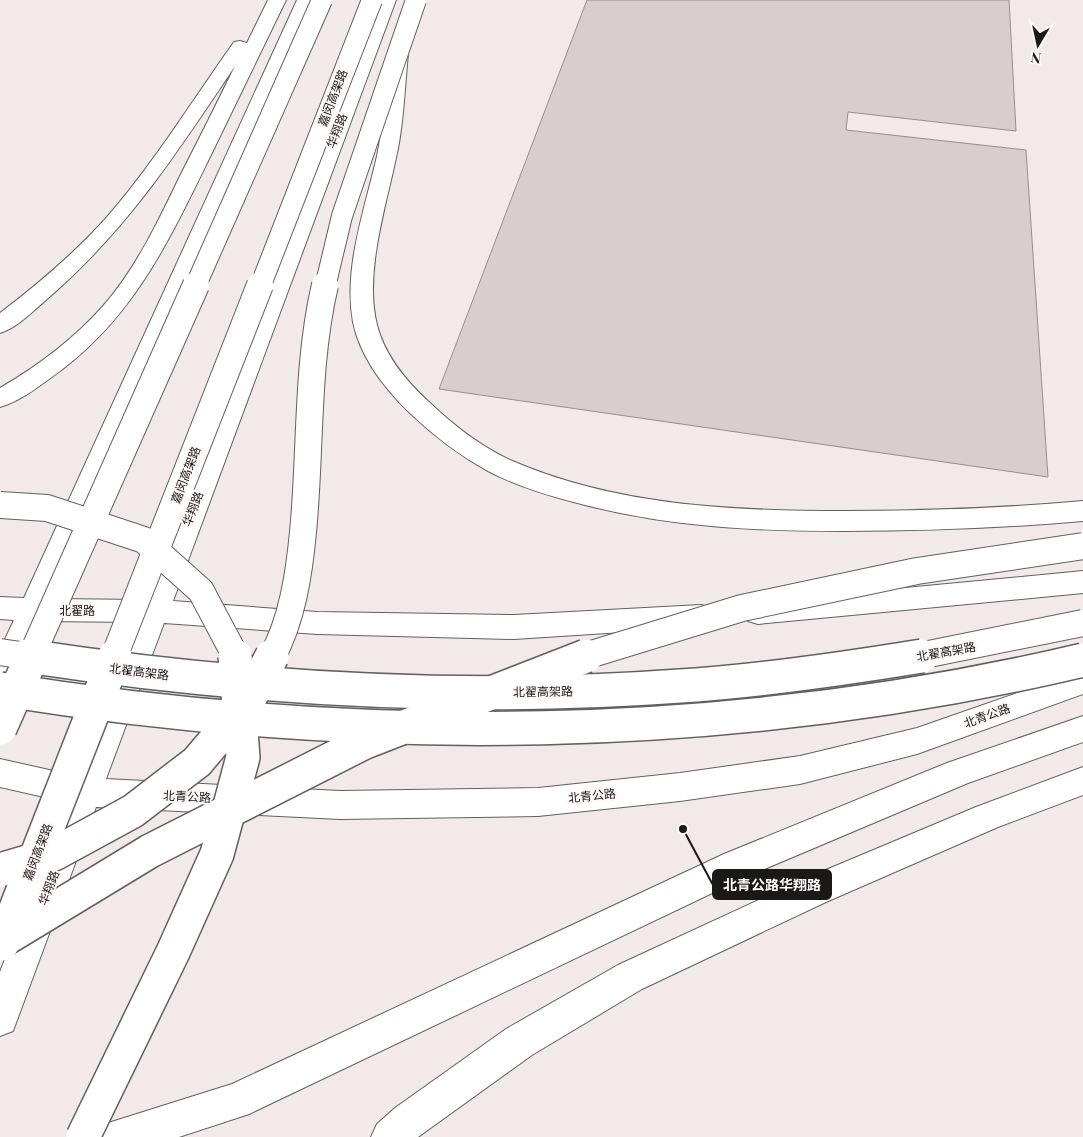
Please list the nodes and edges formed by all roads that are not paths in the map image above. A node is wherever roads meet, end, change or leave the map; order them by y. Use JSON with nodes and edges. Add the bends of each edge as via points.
{"nodes":[{"id":1,"x":273,"y":0,"type":"edge"},
{"id":2,"x":277,"y":0,"type":"edge"},
{"id":3,"x":306,"y":0,"type":"edge"},
{"id":4,"x":322,"y":0,"type":"edge"},
{"id":5,"x":372,"y":0,"type":"edge"},
{"id":6,"x":387,"y":0,"type":"edge"},
{"id":7,"x":416,"y":0,"type":"edge"},
{"id":8,"x":400,"y":47,"type":"junction"},
{"id":9,"x":0,"y":325,"type":"edge"},
{"id":10,"x":0,"y":399,"type":"edge"},
{"id":11,"x":0,"y":505,"type":"edge"},
{"id":12,"x":1083,"y":511,"type":"edge"},
{"id":13,"x":1083,"y":546,"type":"edge"},
{"id":14,"x":1083,"y":582,"type":"edge"},
{"id":15,"x":0,"y":608,"type":"edge"},
{"id":16,"x":33,"y":610,"type":"junction"},
{"id":17,"x":154,"y":611,"type":"junction"},
{"id":18,"x":1083,"y":623,"type":"edge"},
{"id":19,"x":0,"y":652,"type":"edge"},
{"id":20,"x":1083,"y":660,"type":"edge"},
{"id":21,"x":0,"y":682,"type":"edge"},
{"id":22,"x":1083,"y":682,"type":"edge"},
{"id":23,"x":0,"y":689,"type":"edge"},
{"id":24,"x":0,"y":728,"type":"edge"},
{"id":25,"x":1083,"y":728,"type":"edge"},
{"id":26,"x":0,"y":774,"type":"edge"},
{"id":27,"x":1083,"y":781,"type":"edge"},
{"id":28,"x":85,"y":792,"type":"junction"},
{"id":29,"x":0,"y":870,"type":"edge"},
{"id":30,"x":0,"y":942,"type":"edge"},
{"id":31,"x":0,"y":950,"type":"edge"},
{"id":32,"x":0,"y":1018,"type":"edge"},
{"id":33,"x":83,"y":1137,"type":"edge"},
{"id":34,"x":118,"y":1137,"type":"edge"},
{"id":35,"x":390,"y":1137,"type":"edge"}],
"edges":[{"from":1,"to":9,"type":"main road","via":[[127,206],[77,259]]},
{"from":2,"to":10,"type":"main road","via":[[162,235],[138,274],[112,310],[72,348],[25,385]]},
{"from":3,"to":16,"type":"main road"},
{"from":4,"to":24,"type":"main road","bridge":true},
{"from":5,"to":31,"type":"main road","name":"嘉闵高架路","bridge":true},
{"from":6,"to":17,"type":"main road","name":"华翔路"},
{"from":7,"to":8,"type":"main road","bridge":true},
{"from":8,"to":12,"type":"main road","bridge":true,"via":[[391,136],[363,277],[365,323],[385,371],[423,417],[482,458],[548,486],[620,504],[697,515],[823,521],[938,520]]},
{"from":8,"to":29,"type":"main road","bridge":true,"via":[[342,216],[324,290],[313,362],[299,570],[282,638],[247,703],[197,762],[134,811],[54,854]]},
{"from":11,"to":33,"type":"main road","bridge":true,"via":[[47,508],[144,540],[202,591],[237,658],[243,756],[216,854]]},
{"from":13,"to":30,"type":"main road","bridge":true,"via":[[917,571],[742,608],[567,662],[363,743],[150,851]]},
{"from":14,"to":17,"type":"main road","via":[[752,614],[514,627],[317,623]]},
{"from":15,"to":16,"type":"main road","name":"北翟路"},
{"from":16,"to":17,"type":"main road","name":"北翟路"},
{"from":16,"to":21,"type":"main road"},
{"from":17,"to":28,"type":"main road","name":"华翔路"},
{"from":18,"to":19,"type":"main road","name":"北翟高架路","bridge":true,"via":[[1026,637],[898,660],[764,679],[594,691],[422,693],[240,684],[68,664]]},
{"from":20,"to":23,"type":"main road","bridge":true,"via":[[913,694],[774,714],[598,727],[418,729],[230,719]]},
{"from":22,"to":28,"type":"main road","name":"北青公路","via":[[917,741],[800,770],[680,787],[538,802],[340,805]]},
{"from":25,"to":34,"type":"main road","via":[[958,773],[736,865],[236,1101]]},
{"from":26,"to":28,"type":"main road"},
{"from":27,"to":35,"type":"main road","via":[[987,816],[814,891],[630,977],[519,1042]]},
{"from":28,"to":32,"type":"main road","name":"华翔路"}]}
